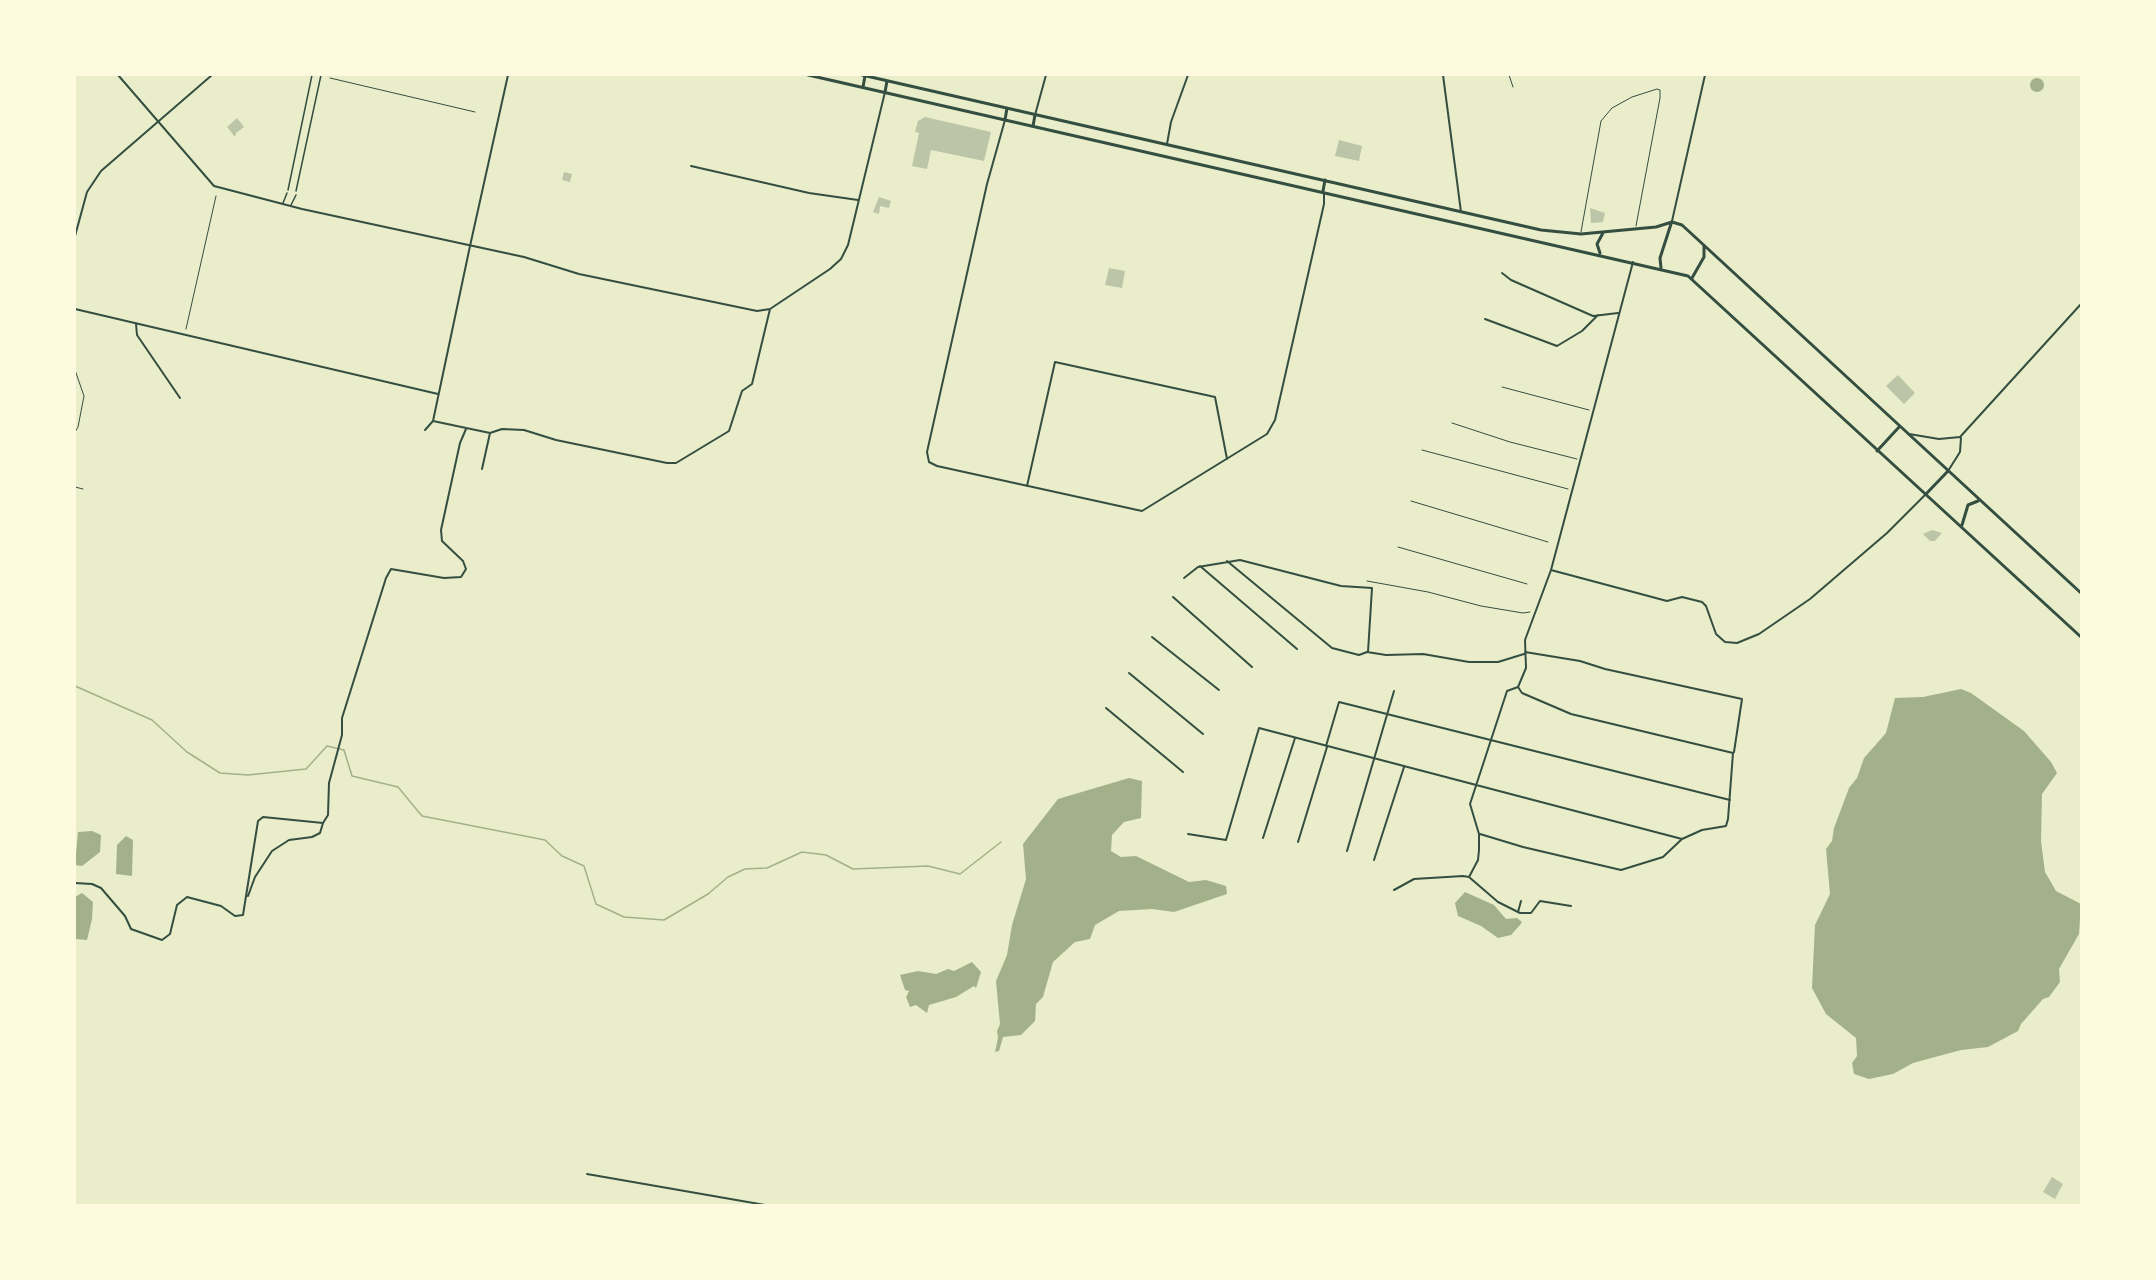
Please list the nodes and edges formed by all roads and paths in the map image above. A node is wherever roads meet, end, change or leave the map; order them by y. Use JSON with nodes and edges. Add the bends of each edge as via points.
{"nodes":[{"id":1,"x":118,"y":75,"type":"edge"},
{"id":2,"x":212,"y":75,"type":"edge"},
{"id":3,"x":312,"y":75,"type":"edge"},
{"id":4,"x":321,"y":75,"type":"edge"},
{"id":5,"x":508,"y":75,"type":"edge"},
{"id":6,"x":808,"y":75,"type":"edge"},
{"id":7,"x":864,"y":75,"type":"edge"},
{"id":8,"x":888,"y":75,"type":"edge"},
{"id":9,"x":1046,"y":75,"type":"edge"},
{"id":10,"x":1188,"y":75,"type":"edge"},
{"id":11,"x":1443,"y":75,"type":"edge"},
{"id":12,"x":1509,"y":75,"type":"edge"},
{"id":13,"x":1706,"y":75,"type":"edge"},
{"id":14,"x":330,"y":78,"type":"dead end"},
{"id":15,"x":887,"y":81,"type":"junction"},
{"id":16,"x":863,"y":87,"type":"junction"},
{"id":17,"x":1513,"y":87,"type":"dead end"},
{"id":18,"x":885,"y":92,"type":"junction"},
{"id":19,"x":1007,"y":108,"type":"junction"},
{"id":20,"x":475,"y":112,"type":"dead end"},
{"id":21,"x":1035,"y":115,"type":"junction"},
{"id":22,"x":1005,"y":120,"type":"junction"},
{"id":23,"x":159,"y":122,"type":"junction"},
{"id":24,"x":1033,"y":126,"type":"junction"},
{"id":25,"x":1167,"y":145,"type":"junction"},
{"id":26,"x":691,"y":166,"type":"dead end"},
{"id":27,"x":1325,"y":180,"type":"junction"},
{"id":28,"x":296,"y":191,"type":"dead end"},
{"id":29,"x":1323,"y":191,"type":"junction"},
{"id":30,"x":296,"y":195,"type":"dead end"},
{"id":31,"x":216,"y":196,"type":"dead end"},
{"id":32,"x":859,"y":200,"type":"junction"},
{"id":33,"x":283,"y":204,"type":"junction"},
{"id":34,"x":290,"y":206,"type":"junction"},
{"id":35,"x":1461,"y":212,"type":"junction"},
{"id":36,"x":1460,"y":222,"type":"junction"},
{"id":37,"x":1672,"y":222,"type":"junction"},
{"id":38,"x":1637,"y":229,"type":"junction"},
{"id":39,"x":1605,"y":232,"type":"junction"},
{"id":40,"x":1581,"y":234,"type":"junction"},
{"id":41,"x":75,"y":236,"type":"edge"},
{"id":42,"x":470,"y":246,"type":"junction"},
{"id":43,"x":1704,"y":246,"type":"junction"},
{"id":44,"x":1602,"y":255,"type":"junction"},
{"id":45,"x":1633,"y":262,"type":"junction"},
{"id":46,"x":1661,"y":268,"type":"junction"},
{"id":47,"x":1502,"y":273,"type":"dead end"},
{"id":48,"x":1692,"y":278,"type":"junction"},
{"id":49,"x":2081,"y":304,"type":"edge"},
{"id":50,"x":75,"y":309,"type":"edge"},
{"id":51,"x":770,"y":309,"type":"junction"},
{"id":52,"x":1619,"y":313,"type":"junction"},
{"id":53,"x":1598,"y":315,"type":"junction"},
{"id":54,"x":1485,"y":319,"type":"dead end"},
{"id":55,"x":136,"y":324,"type":"junction"},
{"id":56,"x":185,"y":332,"type":"dead end"},
{"id":57,"x":75,"y":370,"type":"edge"},
{"id":58,"x":1502,"y":387,"type":"dead end"},
{"id":59,"x":438,"y":394,"type":"junction"},
{"id":60,"x":180,"y":398,"type":"dead end"},
{"id":61,"x":1593,"y":411,"type":"junction"},
{"id":62,"x":433,"y":421,"type":"junction"},
{"id":63,"x":1452,"y":423,"type":"dead end"},
{"id":64,"x":1900,"y":426,"type":"junction"},
{"id":65,"x":466,"y":429,"type":"junction"},
{"id":66,"x":425,"y":430,"type":"dead end"},
{"id":67,"x":75,"y":432,"type":"edge"},
{"id":68,"x":490,"y":433,"type":"junction"},
{"id":69,"x":1909,"y":434,"type":"junction"},
{"id":70,"x":1960,"y":437,"type":"junction"},
{"id":71,"x":1422,"y":450,"type":"dead end"},
{"id":72,"x":1877,"y":451,"type":"junction"},
{"id":73,"x":1227,"y":459,"type":"junction"},
{"id":74,"x":1579,"y":460,"type":"junction"},
{"id":75,"x":482,"y":469,"type":"dead end"},
{"id":76,"x":1948,"y":471,"type":"junction"},
{"id":77,"x":1027,"y":486,"type":"junction"},
{"id":78,"x":75,"y":487,"type":"edge"},
{"id":79,"x":83,"y":489,"type":"dead end"},
{"id":80,"x":1573,"y":489,"type":"junction"},
{"id":81,"x":1926,"y":494,"type":"junction"},
{"id":82,"x":1411,"y":501,"type":"dead end"},
{"id":83,"x":1979,"y":501,"type":"junction"},
{"id":84,"x":1962,"y":527,"type":"junction"},
{"id":85,"x":1548,"y":542,"type":"dead end"},
{"id":86,"x":1398,"y":547,"type":"dead end"},
{"id":87,"x":1227,"y":561,"type":"junction"},
{"id":88,"x":1200,"y":566,"type":"junction"},
{"id":89,"x":1551,"y":570,"type":"junction"},
{"id":90,"x":1184,"y":578,"type":"dead end"},
{"id":91,"x":1367,"y":581,"type":"dead end"},
{"id":92,"x":1527,"y":584,"type":"dead end"},
{"id":93,"x":2081,"y":593,"type":"edge"},
{"id":94,"x":1173,"y":597,"type":"dead end"},
{"id":95,"x":1534,"y":610,"type":"junction"},
{"id":96,"x":1152,"y":637,"type":"dead end"},
{"id":97,"x":2081,"y":637,"type":"edge"},
{"id":98,"x":1297,"y":649,"type":"dead end"},
{"id":99,"x":1368,"y":652,"type":"junction"},
{"id":100,"x":1524,"y":653,"type":"junction"},
{"id":101,"x":1252,"y":667,"type":"dead end"},
{"id":102,"x":1129,"y":673,"type":"dead end"},
{"id":103,"x":1518,"y":687,"type":"junction"},
{"id":104,"x":1219,"y":690,"type":"dead end"},
{"id":105,"x":1394,"y":691,"type":"dead end"},
{"id":106,"x":1106,"y":708,"type":"dead end"},
{"id":107,"x":1387,"y":714,"type":"junction"},
{"id":108,"x":1203,"y":734,"type":"dead end"},
{"id":109,"x":1295,"y":738,"type":"junction"},
{"id":110,"x":1489,"y":741,"type":"junction"},
{"id":111,"x":1326,"y":747,"type":"junction"},
{"id":112,"x":1733,"y":753,"type":"junction"},
{"id":113,"x":1373,"y":759,"type":"junction"},
{"id":114,"x":1404,"y":767,"type":"junction"},
{"id":115,"x":1183,"y":772,"type":"dead end"},
{"id":116,"x":1475,"y":786,"type":"junction"},
{"id":117,"x":1730,"y":800,"type":"junction"},
{"id":118,"x":323,"y":823,"type":"junction"},
{"id":119,"x":1188,"y":834,"type":"dead end"},
{"id":120,"x":1479,"y":834,"type":"junction"},
{"id":121,"x":1263,"y":838,"type":"dead end"},
{"id":122,"x":1682,"y":839,"type":"junction"},
{"id":123,"x":1298,"y":842,"type":"dead end"},
{"id":124,"x":1347,"y":852,"type":"dead end"},
{"id":125,"x":1374,"y":860,"type":"dead end"},
{"id":126,"x":1469,"y":877,"type":"junction"},
{"id":127,"x":75,"y":883,"type":"edge"},
{"id":128,"x":1394,"y":890,"type":"dead end"},
{"id":129,"x":246,"y":901,"type":"junction"},
{"id":130,"x":1521,"y":901,"type":"dead end"},
{"id":131,"x":1571,"y":906,"type":"dead end"},
{"id":132,"x":1518,"y":912,"type":"junction"},
{"id":133,"x":588,"y":1174,"type":"dead end"},
{"id":134,"x":765,"y":1205,"type":"edge"}],
"edges":[{"from":1,"to":23,"type":"street"},
{"from":2,"to":23,"type":"street"},
{"from":3,"to":33,"type":"street"},
{"from":4,"to":28,"type":"street"},
{"from":5,"to":42,"type":"street"},
{"from":6,"to":16,"type":"main road"},
{"from":7,"to":15,"type":"main road"},
{"from":7,"to":16,"type":"main road"},
{"from":8,"to":15,"type":"street"},
{"from":9,"to":21,"type":"street"},
{"from":10,"to":25,"type":"street"},
{"from":11,"to":35,"type":"street"},
{"from":12,"to":17,"type":"lane"},
{"from":13,"to":37,"type":"street"},
{"from":14,"to":20,"type":"lane"},
{"from":15,"to":18,"type":"main road"},
{"from":15,"to":19,"type":"main road"},
{"from":16,"to":18,"type":"main road"},
{"from":18,"to":22,"type":"main road"},
{"from":18,"to":32,"type":"street"},
{"from":19,"to":21,"type":"main road"},
{"from":19,"to":22,"type":"main road"},
{"from":21,"to":24,"type":"main road"},
{"from":21,"to":25,"type":"main road"},
{"from":22,"to":24,"type":"main road"},
{"from":22,"to":77,"type":"street","via":[[926,455],[932,465]]},
{"from":23,"to":33,"type":"street","via":[[214,186]]},
{"from":23,"to":41,"type":"street","via":[[93,180]]},
{"from":24,"to":29,"type":"main road"},
{"from":25,"to":27,"type":"main road"},
{"from":26,"to":32,"type":"street","via":[[809,193]]},
{"from":27,"to":29,"type":"main road"},
{"from":27,"to":35,"type":"main road"},
{"from":29,"to":36,"type":"main road"},
{"from":29,"to":73,"type":"street","via":[[1322,214],[1274,423],[1267,434]]},
{"from":30,"to":34,"type":"street"},
{"from":31,"to":56,"type":"path"},
{"from":32,"to":51,"type":"street","via":[[841,259]]},
{"from":33,"to":34,"type":"street"},
{"from":34,"to":42,"type":"street"},
{"from":35,"to":36,"type":"main road"},
{"from":35,"to":40,"type":"main road","via":[[1541,230]]},
{"from":36,"to":44,"type":"main road"},
{"from":37,"to":38,"type":"main road"},
{"from":37,"to":43,"type":"main road","via":[[1682,225]]},
{"from":37,"to":46,"type":"main road"},
{"from":38,"to":39,"type":"main road"},
{"from":38,"to":40,"type":"lane","via":[[1660,90],[1632,97],[1612,108],[1601,121]]},
{"from":39,"to":40,"type":"main road"},
{"from":39,"to":44,"type":"main road","via":[[1597,244]]},
{"from":42,"to":51,"type":"street","via":[[746,311]]},
{"from":42,"to":59,"type":"street"},
{"from":43,"to":48,"type":"main road","via":[[1704,257]]},
{"from":43,"to":64,"type":"main road"},
{"from":44,"to":45,"type":"main road"},
{"from":45,"to":46,"type":"main road"},
{"from":45,"to":52,"type":"street"},
{"from":46,"to":48,"type":"main road"},
{"from":47,"to":53,"type":"street","via":[[1580,311]]},
{"from":48,"to":72,"type":"main road"},
{"from":49,"to":70,"type":"street"},
{"from":50,"to":55,"type":"street"},
{"from":51,"to":68,"type":"street","via":[[752,384],[742,391],[729,431],[676,463],[524,430]]},
{"from":52,"to":53,"type":"street"},
{"from":52,"to":61,"type":"street"},
{"from":53,"to":54,"type":"street","via":[[1582,331],[1557,346]]},
{"from":55,"to":59,"type":"street"},
{"from":55,"to":60,"type":"street","via":[[137,335]]},
{"from":57,"to":67,"type":"lane","via":[[84,396]]},
{"from":58,"to":61,"type":"path"},
{"from":59,"to":62,"type":"street"},
{"from":61,"to":74,"type":"street"},
{"from":62,"to":65,"type":"street"},
{"from":62,"to":66,"type":"street"},
{"from":63,"to":74,"type":"path"},
{"from":64,"to":69,"type":"main road"},
{"from":64,"to":72,"type":"main road"},
{"from":65,"to":68,"type":"street"},
{"from":65,"to":118,"type":"street","via":[[441,530],[442,541],[466,569],[461,577],[444,578],[391,569],[342,718],[328,815]]},
{"from":68,"to":75,"type":"street"},
{"from":69,"to":70,"type":"street","via":[[1939,439]]},
{"from":69,"to":76,"type":"main road"},
{"from":70,"to":76,"type":"street","via":[[1960,452]]},
{"from":71,"to":80,"type":"path"},
{"from":72,"to":81,"type":"main road"},
{"from":73,"to":77,"type":"street","via":[[1142,511]]},
{"from":73,"to":77,"type":"street","via":[[1215,397],[1055,362]]},
{"from":74,"to":80,"type":"street"},
{"from":76,"to":81,"type":"main road"},
{"from":76,"to":83,"type":"main road"},
{"from":78,"to":79,"type":"lane"},
{"from":80,"to":89,"type":"street"},
{"from":81,"to":84,"type":"main road"},
{"from":81,"to":89,"type":"street","via":[[1887,533],[1810,598],[1759,634],[1737,643],[1725,642],[1716,634],[1702,602],[1682,597],[1666,601]]},
{"from":82,"to":85,"type":"path"},
{"from":83,"to":84,"type":"main road","via":[[1968,505]]},
{"from":83,"to":93,"type":"main road"},
{"from":84,"to":97,"type":"main road"},
{"from":86,"to":92,"type":"path"},
{"from":87,"to":88,"type":"street"},
{"from":87,"to":99,"type":"street","via":[[1332,648],[1359,655]]},
{"from":87,"to":99,"type":"street","via":[[1279,568],[1341,586],[1372,588]]},
{"from":88,"to":90,"type":"street"},
{"from":88,"to":98,"type":"street"},
{"from":89,"to":95,"type":"street"},
{"from":91,"to":95,"type":"path","via":[[1481,606],[1523,613]]},
{"from":94,"to":101,"type":"street"},
{"from":95,"to":100,"type":"street"},
{"from":96,"to":104,"type":"street"},
{"from":99,"to":100,"type":"street","via":[[1423,654],[1469,662],[1498,662]]},
{"from":100,"to":103,"type":"street","via":[[1528,661]]},
{"from":100,"to":112,"type":"street","via":[[1580,661],[1742,699]]},
{"from":102,"to":108,"type":"street"},
{"from":103,"to":110,"type":"street","via":[[1507,691]]},
{"from":103,"to":112,"type":"street","via":[[1522,693],[1571,714]]},
{"from":105,"to":107,"type":"street"},
{"from":106,"to":115,"type":"street"},
{"from":107,"to":110,"type":"street"},
{"from":107,"to":111,"type":"street","via":[[1339,702]]},
{"from":107,"to":113,"type":"street"},
{"from":109,"to":111,"type":"street"},
{"from":109,"to":119,"type":"street","via":[[1259,728],[1226,840]]},
{"from":109,"to":121,"type":"street"},
{"from":110,"to":116,"type":"street"},
{"from":110,"to":117,"type":"street"},
{"from":111,"to":113,"type":"street"},
{"from":111,"to":123,"type":"street"},
{"from":112,"to":117,"type":"street"},
{"from":113,"to":114,"type":"street"},
{"from":113,"to":124,"type":"street"},
{"from":114,"to":116,"type":"street"},
{"from":114,"to":125,"type":"street"},
{"from":116,"to":120,"type":"street","via":[[1470,811]]},
{"from":116,"to":122,"type":"street"},
{"from":117,"to":122,"type":"street","via":[[1726,826],[1701,830]]},
{"from":118,"to":129,"type":"street","via":[[320,833],[289,840],[272,850]]},
{"from":118,"to":129,"type":"street","via":[[279,817],[258,821]]},
{"from":120,"to":122,"type":"street","via":[[1613,870],[1663,857]]},
{"from":120,"to":126,"type":"street","via":[[1478,860]]},
{"from":126,"to":128,"type":"street","via":[[1414,879]]},
{"from":126,"to":132,"type":"street","via":[[1498,902]]},
{"from":127,"to":129,"type":"street","via":[[101,888],[131,929],[162,940],[170,934],[177,905],[187,897],[221,906],[235,916],[243,915]]},
{"from":130,"to":132,"type":"street"},
{"from":131,"to":132,"type":"street","via":[[1540,901],[1531,913]]},
{"from":133,"to":134,"type":"street"}]}
